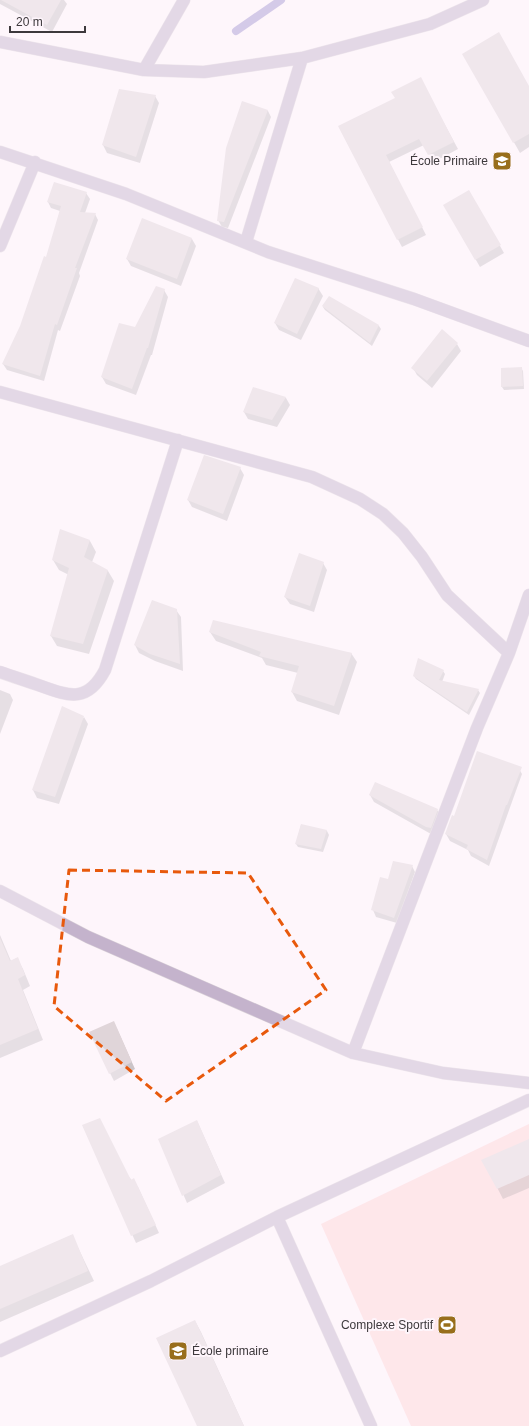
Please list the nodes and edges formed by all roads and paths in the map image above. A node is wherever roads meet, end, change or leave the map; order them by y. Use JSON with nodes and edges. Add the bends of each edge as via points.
{"nodes":[{"id":1,"x":184,"y":0,"type":"edge"},
{"id":2,"x":483,"y":0,"type":"edge"},
{"id":3,"x":0,"y":42,"type":"edge"},
{"id":4,"x":302,"y":58,"type":"junction"},
{"id":5,"x":144,"y":70,"type":"junction"},
{"id":6,"x":0,"y":152,"type":"edge"},
{"id":7,"x":35,"y":162,"type":"junction"},
{"id":8,"x":246,"y":242,"type":"junction"},
{"id":9,"x":0,"y":246,"type":"edge"},
{"id":10,"x":529,"y":341,"type":"edge"},
{"id":11,"x":0,"y":392,"type":"edge"},
{"id":12,"x":178,"y":440,"type":"junction"},
{"id":13,"x":529,"y":596,"type":"edge"},
{"id":14,"x":509,"y":653,"type":"junction"},
{"id":15,"x":0,"y":672,"type":"edge"},
{"id":16,"x":0,"y":891,"type":"edge"},
{"id":17,"x":353,"y":1053,"type":"junction"},
{"id":18,"x":529,"y":1083,"type":"edge"},
{"id":19,"x":529,"y":1100,"type":"edge"},
{"id":20,"x":277,"y":1217,"type":"junction"},
{"id":21,"x":0,"y":1351,"type":"edge"},
{"id":22,"x":371,"y":1426,"type":"edge"}],
"edges":[{"from":1,"to":5,"type":"street"},
{"from":2,"to":4,"type":"street","via":[[430,24]]},
{"from":3,"to":5,"type":"street"},
{"from":4,"to":5,"type":"street","via":[[204,72]]},
{"from":4,"to":8,"type":"street"},
{"from":6,"to":7,"type":"street"},
{"from":7,"to":8,"type":"street","via":[[126,194]]},
{"from":7,"to":9,"type":"street"},
{"from":8,"to":10,"type":"street","via":[[268,252],[414,299]]},
{"from":11,"to":12,"type":"street"},
{"from":12,"to":14,"type":"street","via":[[312,478],[360,499],[383,514],[403,533],[447,595]]},
{"from":12,"to":15,"type":"street","via":[[105,670],[98,683],[77,695],[64,695]]},
{"from":13,"to":14,"type":"street"},
{"from":14,"to":17,"type":"street","via":[[477,728]]},
{"from":16,"to":17,"type":"street","via":[[88,937]]},
{"from":17,"to":18,"type":"street","via":[[443,1073]]},
{"from":19,"to":20,"type":"street"},
{"from":20,"to":21,"type":"street","via":[[152,1282]]},
{"from":20,"to":22,"type":"street"}]}
